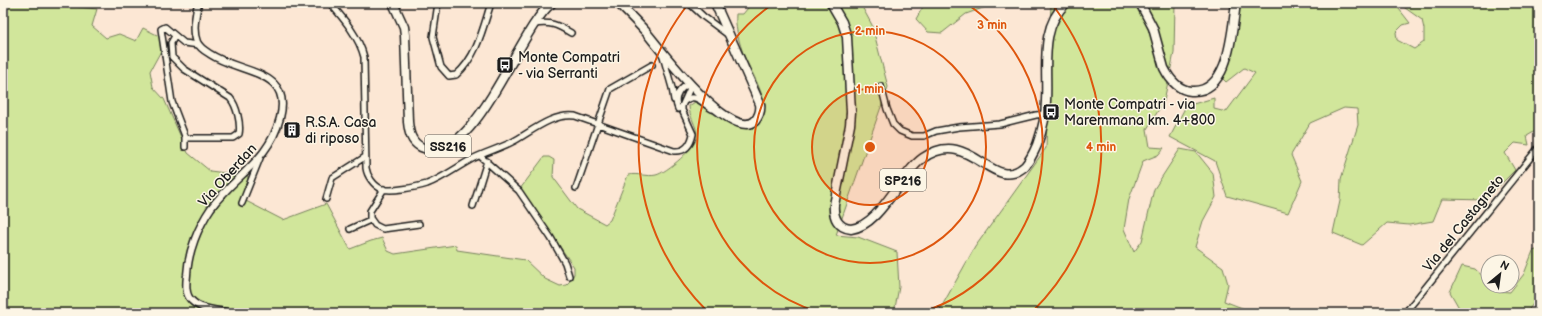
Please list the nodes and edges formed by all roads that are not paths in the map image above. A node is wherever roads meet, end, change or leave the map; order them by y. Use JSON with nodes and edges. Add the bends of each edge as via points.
{"nodes":[{"id":1,"x":198,"y":3,"type":"edge"},
{"id":2,"x":330,"y":3,"type":"edge"},
{"id":3,"x":393,"y":3,"type":"edge"},
{"id":4,"x":438,"y":3,"type":"edge"},
{"id":5,"x":491,"y":3,"type":"edge"},
{"id":6,"x":552,"y":3,"type":"edge"},
{"id":7,"x":618,"y":3,"type":"edge"},
{"id":8,"x":688,"y":3,"type":"edge"},
{"id":9,"x":715,"y":3,"type":"edge"},
{"id":10,"x":831,"y":3,"type":"edge"},
{"id":11,"x":1066,"y":3,"type":"edge"},
{"id":12,"x":1140,"y":3,"type":"edge"},
{"id":13,"x":1236,"y":3,"type":"edge"},
{"id":14,"x":533,"y":24,"type":"junction"},
{"id":15,"x":571,"y":33,"type":"dead end"},
{"id":16,"x":175,"y":36,"type":"junction"},
{"id":17,"x":733,"y":44,"type":"junction"},
{"id":18,"x":199,"y":45,"type":"junction"},
{"id":19,"x":660,"y":50,"type":"junction"},
{"id":20,"x":652,"y":65,"type":"dead end"},
{"id":21,"x":691,"y":86,"type":"junction"},
{"id":22,"x":881,"y":86,"type":"dead end"},
{"id":23,"x":684,"y":102,"type":"junction"},
{"id":24,"x":678,"y":109,"type":"junction"},
{"id":25,"x":1045,"y":114,"type":"junction"},
{"id":26,"x":729,"y":118,"type":"junction"},
{"id":27,"x":599,"y":124,"type":"junction"},
{"id":28,"x":186,"y":138,"type":"junction"},
{"id":29,"x":689,"y":146,"type":"junction"},
{"id":30,"x":185,"y":147,"type":"dead end"},
{"id":31,"x":1539,"y":147,"type":"edge"},
{"id":32,"x":480,"y":156,"type":"junction"},
{"id":33,"x":365,"y":157,"type":"junction"},
{"id":34,"x":260,"y":158,"type":"junction"},
{"id":35,"x":487,"y":161,"type":"junction"},
{"id":36,"x":576,"y":188,"type":"dead end"},
{"id":37,"x":384,"y":189,"type":"junction"},
{"id":38,"x":326,"y":199,"type":"dead end"},
{"id":39,"x":242,"y":203,"type":"dead end"},
{"id":40,"x":473,"y":206,"type":"dead end"},
{"id":41,"x":370,"y":220,"type":"junction"},
{"id":42,"x":418,"y":224,"type":"dead end"},
{"id":43,"x":350,"y":229,"type":"dead end"},
{"id":44,"x":569,"y":276,"type":"dead end"},
{"id":45,"x":229,"y":313,"type":"edge"},
{"id":46,"x":1405,"y":313,"type":"edge"}],
"edges":[{"from":1,"to":18,"type":"street","via":[[195,32]]},
{"from":2,"to":33,"type":"street","via":[[360,45],[364,57]]},
{"from":3,"to":14,"type":"main road","number":"SS216","via":[[404,27],[410,134],[418,144],[430,149],[446,147],[472,126]]},
{"from":4,"to":5,"type":"street","via":[[433,38],[441,67],[449,76],[456,75],[469,60],[478,43]]},
{"from":6,"to":14,"type":"main road","number":"SS216"},
{"from":7,"to":19,"type":"main road"},
{"from":8,"to":17,"type":"street","via":[[726,33]]},
{"from":9,"to":17,"type":"main road"},
{"from":10,"to":25,"type":"main road","number":"SP216","via":[[842,22],[847,41],[851,119],[833,211],[837,222],[844,228],[854,229],[868,222],[917,163],[936,151],[962,151],[1001,173],[1021,168],[1034,151]]},
{"from":11,"to":25,"type":"main road","number":"SP216","via":[[1055,16],[1048,34]]},
{"from":12,"to":13,"type":"main road","via":[[1153,28],[1168,77],[1180,88],[1194,91],[1213,84],[1222,70]]},
{"from":14,"to":15,"type":"street","via":[[551,23]]},
{"from":16,"to":18,"type":"street","via":[[184,43]]},
{"from":16,"to":28,"type":"street","via":[[165,27],[161,29],[172,102]]},
{"from":16,"to":28,"type":"street","via":[[171,42],[172,57],[184,69],[230,98],[240,128],[239,134],[234,138]]},
{"from":17,"to":26,"type":"main road","via":[[760,107],[757,117],[749,124],[741,124]]},
{"from":18,"to":34,"type":"street","name":"Via Oberdan","via":[[221,61],[270,80],[280,92],[283,101],[277,128]]},
{"from":19,"to":21,"type":"main road"},
{"from":19,"to":24,"type":"street"},
{"from":20,"to":27,"type":"street","via":[[611,88]]},
{"from":21,"to":23,"type":"street"},
{"from":21,"to":24,"type":"street","via":[[684,86],[678,93]]},
{"from":21,"to":26,"type":"main road"},
{"from":22,"to":25,"type":"street","via":[[893,124],[900,131],[912,136],[1000,124]]},
{"from":23,"to":26,"type":"street","via":[[696,98]]},
{"from":23,"to":29,"type":"street","via":[[682,110],[693,134]]},
{"from":24,"to":29,"type":"street","via":[[690,131]]},
{"from":27,"to":29,"type":"street","via":[[674,151]]},
{"from":27,"to":32,"type":"street","via":[[575,116],[558,117]]},
{"from":27,"to":36,"type":"street"},
{"from":28,"to":30,"type":"street"},
{"from":31,"to":46,"type":"street","name":"Via del Castagneto"},
{"from":32,"to":35,"type":"street"},
{"from":32,"to":37,"type":"street","via":[[427,183]]},
{"from":33,"to":37,"type":"street","via":[[370,178]]},
{"from":33,"to":38,"type":"street","via":[[334,177]]},
{"from":34,"to":39,"type":"street"},
{"from":34,"to":45,"type":"street","name":"Via Oberdan","via":[[211,208],[196,236],[189,260],[186,284],[189,298],[198,305]]},
{"from":35,"to":40,"type":"street"},
{"from":35,"to":44,"type":"street","via":[[519,191],[552,238],[565,262]]},
{"from":37,"to":41,"type":"street","via":[[370,210]]},
{"from":41,"to":42,"type":"street","via":[[383,229]]},
{"from":41,"to":43,"type":"street"}]}
